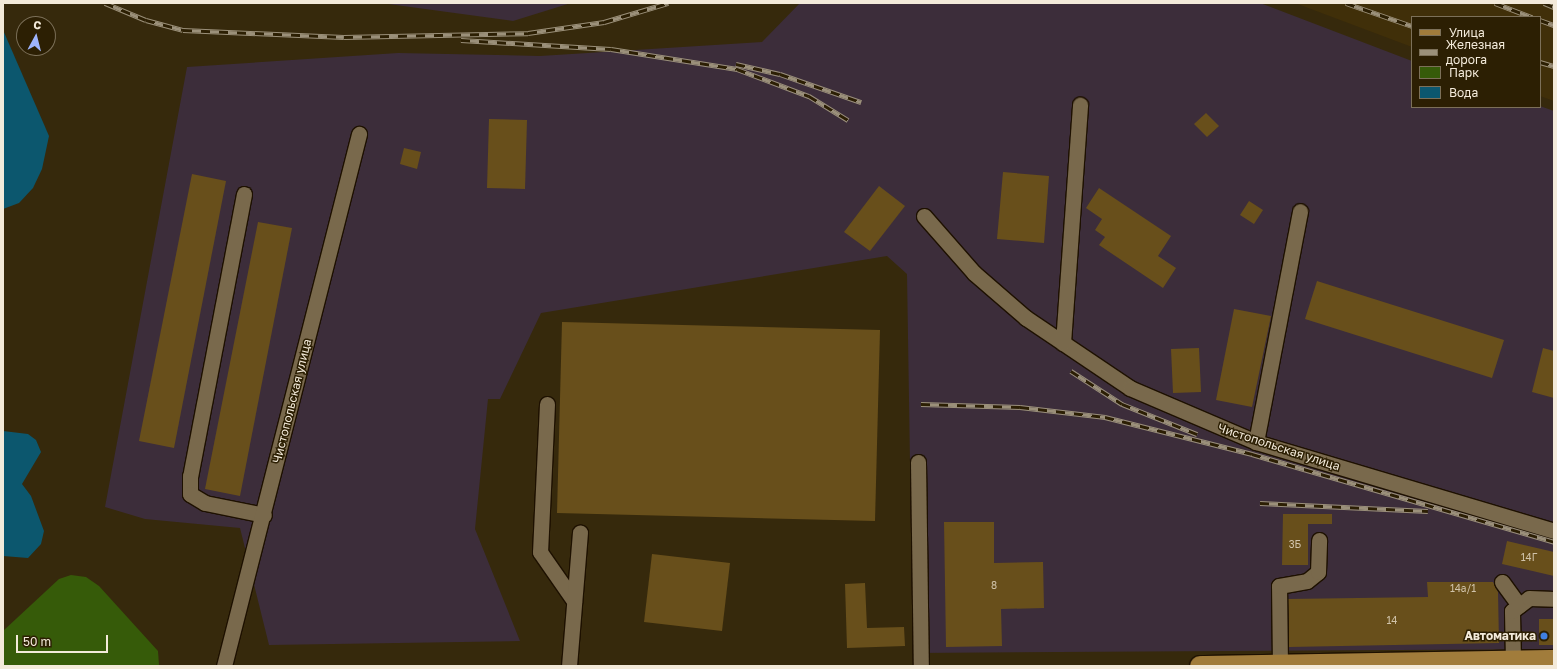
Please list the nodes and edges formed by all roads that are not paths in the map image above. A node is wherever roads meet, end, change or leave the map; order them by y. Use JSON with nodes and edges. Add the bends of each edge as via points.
{"nodes":[{"id":1,"x":1080,"y":105,"type":"dead end"},
{"id":2,"x":359,"y":134,"type":"dead end"},
{"id":3,"x":244,"y":194,"type":"dead end"},
{"id":4,"x":1300,"y":211,"type":"dead end"},
{"id":5,"x":924,"y":216,"type":"dead end"},
{"id":6,"x":1063,"y":343,"type":"junction"},
{"id":7,"x":547,"y":404,"type":"dead end"},
{"id":8,"x":1256,"y":442,"type":"junction"},
{"id":9,"x":918,"y":462,"type":"dead end"},
{"id":10,"x":264,"y":516,"type":"junction"},
{"id":11,"x":1554,"y":531,"type":"edge"},
{"id":12,"x":580,"y":532,"type":"dead end"},
{"id":13,"x":1318,"y":540,"type":"dead end"},
{"id":14,"x":1502,"y":582,"type":"dead end"},
{"id":15,"x":1554,"y":599,"type":"edge"},
{"id":16,"x":574,"y":601,"type":"junction"},
{"id":17,"x":1519,"y":606,"type":"junction"},
{"id":18,"x":1513,"y":660,"type":"junction"},
{"id":19,"x":1554,"y":660,"type":"edge"},
{"id":20,"x":1280,"y":665,"type":"junction"},
{"id":21,"x":224,"y":666,"type":"edge"},
{"id":22,"x":569,"y":666,"type":"edge"},
{"id":23,"x":921,"y":666,"type":"edge"},
{"id":24,"x":1200,"y":666,"type":"edge"}],
"edges":[{"from":1,"to":6,"type":"street"},
{"from":2,"to":10,"type":"street","name":"Чистопольская улица"},
{"from":3,"to":10,"type":"street","via":[[190,476],[190,494],[205,503]]},
{"from":4,"to":8,"type":"street"},
{"from":5,"to":6,"type":"street","name":"Чистопольская улица","via":[[974,273],[1026,318]]},
{"from":6,"to":8,"type":"street","name":"Чистопольская улица","via":[[1130,388]]},
{"from":7,"to":16,"type":"street","via":[[540,552]]},
{"from":8,"to":11,"type":"street","name":"Чистопольская улица"},
{"from":9,"to":23,"type":"street"},
{"from":10,"to":21,"type":"street","name":"Чистопольская улица"},
{"from":12,"to":16,"type":"street"},
{"from":13,"to":20,"type":"street","via":[[1318,572],[1307,581],[1279,586]]},
{"from":14,"to":17,"type":"street"},
{"from":15,"to":17,"type":"street","via":[[1529,598]]},
{"from":16,"to":22,"type":"street"},
{"from":17,"to":18,"type":"street","via":[[1512,611]]},
{"from":18,"to":19,"type":"main road"},
{"from":18,"to":20,"type":"main road"},
{"from":20,"to":24,"type":"main road"}]}
